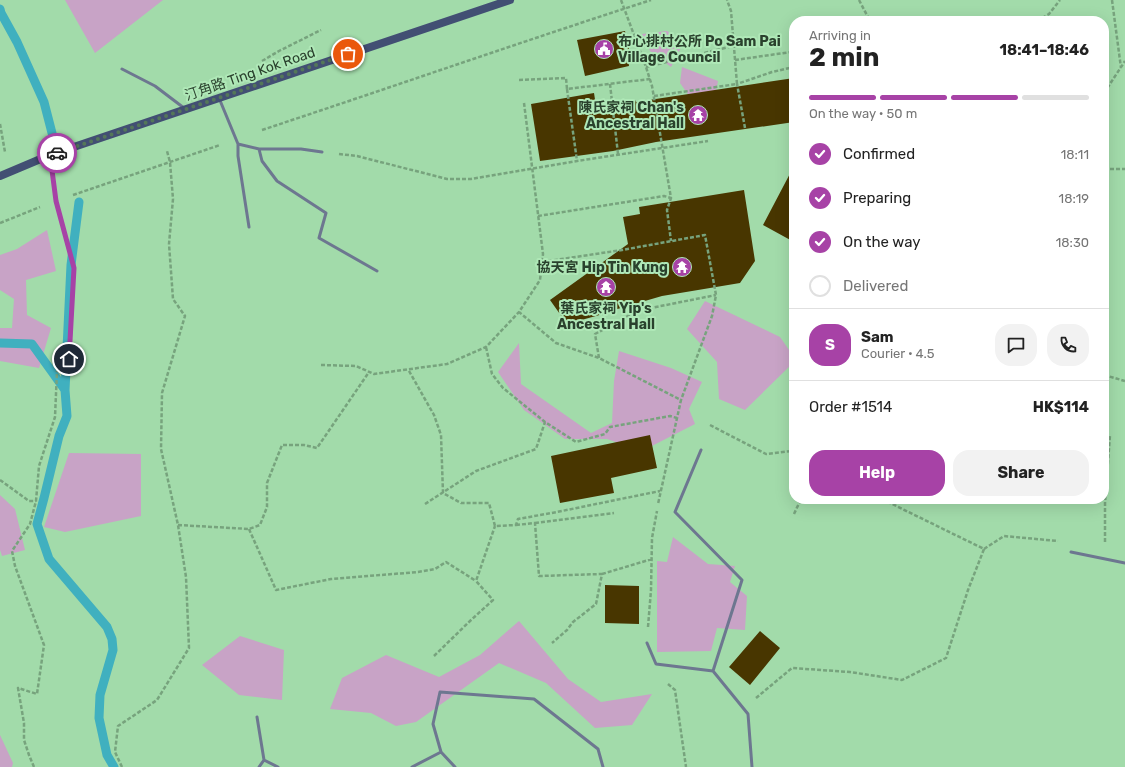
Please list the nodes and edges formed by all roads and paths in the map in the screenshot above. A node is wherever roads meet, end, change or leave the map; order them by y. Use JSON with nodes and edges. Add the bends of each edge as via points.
{"nodes":[{"id":1,"x":510,"y":0,"type":"edge"},
{"id":2,"x":621,"y":0,"type":"edge"},
{"id":3,"x":651,"y":0,"type":"edge"},
{"id":4,"x":727,"y":0,"type":"edge"},
{"id":5,"x":859,"y":0,"type":"edge"},
{"id":6,"x":1060,"y":0,"type":"edge"},
{"id":7,"x":1112,"y":0,"type":"edge"},
{"id":8,"x":624,"y":9,"type":"junction"},
{"id":9,"x":867,"y":16,"type":"edge"},
{"id":10,"x":1046,"y":16,"type":"edge"},
{"id":11,"x":734,"y":46,"type":"junction"},
{"id":12,"x":789,"y":52,"type":"edge"},
{"id":13,"x":735,"y":60,"type":"junction"},
{"id":14,"x":1125,"y":61,"type":"edge"},
{"id":15,"x":646,"y":67,"type":"junction"},
{"id":16,"x":789,"y":68,"type":"edge"},
{"id":17,"x":1121,"y":68,"type":"junction"},
{"id":18,"x":122,"y":69,"type":"dead end"},
{"id":19,"x":650,"y":79,"type":"junction"},
{"id":20,"x":519,"y":80,"type":"dead end"},
{"id":21,"x":610,"y":84,"type":"junction"},
{"id":22,"x":736,"y":84,"type":"junction"},
{"id":23,"x":1109,"y":86,"type":"edge"},
{"id":24,"x":567,"y":89,"type":"junction"},
{"id":25,"x":654,"y":96,"type":"junction"},
{"id":26,"x":218,"y":98,"type":"junction"},
{"id":27,"x":524,"y":103,"type":"dead end"},
{"id":28,"x":186,"y":109,"type":"junction"},
{"id":29,"x":0,"y":124,"type":"edge"},
{"id":30,"x":745,"y":128,"type":"dead end"},
{"id":31,"x":236,"y":139,"type":"junction"},
{"id":32,"x":708,"y":141,"type":"dead end"},
{"id":33,"x":238,"y":144,"type":"junction"},
{"id":34,"x":662,"y":147,"type":"junction"},
{"id":35,"x":259,"y":148,"type":"junction"},
{"id":36,"x":167,"y":151,"type":"dead end"},
{"id":37,"x":322,"y":152,"type":"joint"},
{"id":38,"x":6,"y":154,"type":"dead end"},
{"id":39,"x":618,"y":154,"type":"junction"},
{"id":40,"x":50,"y":155,"type":"junction"},
{"id":41,"x":577,"y":161,"type":"junction"},
{"id":42,"x":170,"y":162,"type":"junction"},
{"id":43,"x":532,"y":168,"type":"junction"},
{"id":44,"x":1109,"y":169,"type":"edge"},
{"id":45,"x":1125,"y":169,"type":"edge"},
{"id":46,"x":1,"y":175,"type":"edge"},
{"id":47,"x":671,"y":198,"type":"junction"},
{"id":48,"x":56,"y":201,"type":"junction"},
{"id":49,"x":538,"y":216,"type":"junction"},
{"id":50,"x":0,"y":224,"type":"edge"},
{"id":51,"x":249,"y":227,"type":"dead end"},
{"id":52,"x":671,"y":241,"type":"junction"},
{"id":53,"x":542,"y":262,"type":"junction"},
{"id":54,"x":377,"y":271,"type":"dead end"},
{"id":55,"x":716,"y":296,"type":"junction"},
{"id":56,"x":519,"y":312,"type":"junction"},
{"id":57,"x":486,"y":347,"type":"junction"},
{"id":58,"x":599,"y":358,"type":"junction"},
{"id":59,"x":69,"y":359,"type":"dead end"},
{"id":60,"x":321,"y":365,"type":"dead end"},
{"id":61,"x":57,"y":368,"type":"dead end"},
{"id":62,"x":409,"y":370,"type":"junction"},
{"id":63,"x":369,"y":372,"type":"junction"},
{"id":64,"x":1109,"y":376,"type":"edge"},
{"id":65,"x":1125,"y":381,"type":"edge"},
{"id":66,"x":681,"y":400,"type":"junction"},
{"id":67,"x":677,"y":418,"type":"junction"},
{"id":68,"x":545,"y":422,"type":"junction"},
{"id":69,"x":710,"y":425,"type":"dead end"},
{"id":70,"x":1110,"y":435,"type":"dead end"},
{"id":71,"x":1109,"y":449,"type":"edge"},
{"id":72,"x":701,"y":450,"type":"dead end"},
{"id":73,"x":789,"y":451,"type":"edge"},
{"id":74,"x":0,"y":480,"type":"edge"},
{"id":75,"x":660,"y":491,"type":"junction"},
{"id":76,"x":443,"y":492,"type":"junction"},
{"id":77,"x":36,"y":501,"type":"junction"},
{"id":78,"x":425,"y":504,"type":"dead end"},
{"id":79,"x":799,"y":504,"type":"edge"},
{"id":80,"x":892,"y":504,"type":"edge"},
{"id":81,"x":1105,"y":504,"type":"edge"},
{"id":82,"x":614,"y":513,"type":"dead end"},
{"id":83,"x":794,"y":514,"type":"dead end"},
{"id":84,"x":535,"y":523,"type":"junction"},
{"id":85,"x":178,"y":525,"type":"junction"},
{"id":86,"x":516,"y":525,"type":"junction"},
{"id":87,"x":495,"y":526,"type":"junction"},
{"id":88,"x":250,"y":529,"type":"junction"},
{"id":89,"x":1098,"y":543,"type":"dead end"},
{"id":90,"x":984,"y":549,"type":"junction"},
{"id":91,"x":1071,"y":552,"type":"dead end"},
{"id":92,"x":1080,"y":555,"type":"junction"},
{"id":93,"x":652,"y":559,"type":"junction"},
{"id":94,"x":1125,"y":563,"type":"edge"},
{"id":95,"x":602,"y":574,"type":"junction"},
{"id":96,"x":476,"y":581,"type":"junction"},
{"id":97,"x":552,"y":643,"type":"dead end"},
{"id":98,"x":647,"y":643,"type":"joint"},
{"id":99,"x":434,"y":656,"type":"dead end"},
{"id":100,"x":712,"y":671,"type":"junction"},
{"id":101,"x":663,"y":680,"type":"dead end"},
{"id":102,"x":743,"y":708,"type":"junction"},
{"id":103,"x":257,"y":717,"type":"dead end"},
{"id":104,"x":441,"y":752,"type":"junction"},
{"id":105,"x":264,"y":760,"type":"junction"},
{"id":106,"x":34,"y":767,"type":"edge"},
{"id":107,"x":122,"y":767,"type":"edge"},
{"id":108,"x":259,"y":767,"type":"edge"},
{"id":109,"x":278,"y":767,"type":"edge"},
{"id":110,"x":412,"y":767,"type":"edge"},
{"id":111,"x":455,"y":767,"type":"edge"},
{"id":112,"x":603,"y":767,"type":"edge"},
{"id":113,"x":686,"y":767,"type":"edge"},
{"id":114,"x":752,"y":767,"type":"edge"}],
"edges":[{"from":1,"to":26,"type":"main road","name":"汀角路 Ting Kok Road"},
{"from":2,"to":8,"type":"path"},
{"from":3,"to":8,"type":"path"},
{"from":4,"to":11,"type":"path","via":[[731,10]]},
{"from":5,"to":9,"type":"path"},
{"from":6,"to":10,"type":"path"},
{"from":7,"to":17,"type":"path"},
{"from":8,"to":15,"type":"path"},
{"from":8,"to":31,"type":"path","via":[[519,42],[429,75]]},
{"from":11,"to":13,"type":"path"},
{"from":11,"to":15,"type":"path"},
{"from":12,"to":13,"type":"path"},
{"from":13,"to":22,"type":"path"},
{"from":14,"to":17,"type":"path"},
{"from":15,"to":19,"type":"path"},
{"from":16,"to":22,"type":"path"},
{"from":17,"to":23,"type":"path"},
{"from":18,"to":28,"type":"lane","via":[[155,86]]},
{"from":19,"to":21,"type":"path"},
{"from":19,"to":25,"type":"path"},
{"from":20,"to":24,"type":"path","via":[[566,78]]},
{"from":21,"to":24,"type":"path"},
{"from":21,"to":39,"type":"path"},
{"from":22,"to":25,"type":"path"},
{"from":22,"to":30,"type":"path"},
{"from":24,"to":41,"type":"path"},
{"from":25,"to":34,"type":"path"},
{"from":26,"to":28,"type":"main road","name":"汀角路 Ting Kok Road"},
{"from":26,"to":31,"type":"lane"},
{"from":27,"to":43,"type":"path"},
{"from":28,"to":40,"type":"main road","name":"汀角路 Ting Kok Road"},
{"from":29,"to":38,"type":"path"},
{"from":31,"to":33,"type":"lane"},
{"from":31,"to":42,"type":"path"},
{"from":32,"to":34,"type":"path"},
{"from":33,"to":35,"type":"lane"},
{"from":33,"to":51,"type":"lane"},
{"from":34,"to":39,"type":"path"},
{"from":34,"to":47,"type":"path"},
{"from":35,"to":37,"type":"lane"},
{"from":35,"to":54,"type":"lane","via":[[262,160],[277,181],[326,212],[319,238]]},
{"from":36,"to":42,"type":"path"},
{"from":37,"to":43,"type":"path","via":[[357,156],[447,179],[471,179]]},
{"from":39,"to":41,"type":"path"},
{"from":40,"to":46,"type":"main road","name":"汀角路 Ting Kok Road"},
{"from":40,"to":48,"type":"lane"},
{"from":41,"to":43,"type":"path"},
{"from":42,"to":48,"type":"path"},
{"from":42,"to":85,"type":"path","via":[[173,199],[169,244],[173,299],[186,316],[162,393],[161,449]]},
{"from":43,"to":49,"type":"path"},
{"from":44,"to":45,"type":"path"},
{"from":47,"to":49,"type":"path","via":[[664,196]]},
{"from":47,"to":52,"type":"path","via":[[667,210]]},
{"from":48,"to":50,"type":"path"},
{"from":48,"to":59,"type":"lane","via":[[74,268]]},
{"from":49,"to":53,"type":"path"},
{"from":52,"to":53,"type":"path"},
{"from":52,"to":55,"type":"path","via":[[705,235]]},
{"from":53,"to":56,"type":"path","via":[[540,280]]},
{"from":55,"to":58,"type":"path","via":[[651,308],[628,316],[595,334]]},
{"from":55,"to":66,"type":"path","via":[[712,316]]},
{"from":56,"to":57,"type":"path"},
{"from":56,"to":58,"type":"path","via":[[556,343]]},
{"from":57,"to":62,"type":"path","via":[[447,364]]},
{"from":57,"to":68,"type":"path","via":[[492,374],[503,388]]},
{"from":58,"to":66,"type":"path"},
{"from":60,"to":63,"type":"path","via":[[356,366]]},
{"from":61,"to":77,"type":"path","via":[[55,417],[39,466]]},
{"from":62,"to":63,"type":"path","via":[[374,374]]},
{"from":62,"to":76,"type":"path","via":[[434,415],[441,435]]},
{"from":63,"to":88,"type":"path","via":[[317,448],[304,444],[282,445],[267,483],[267,507],[260,525]]},
{"from":64,"to":65,"type":"path"},
{"from":66,"to":67,"type":"path"},
{"from":67,"to":68,"type":"path","via":[[670,416],[610,427],[605,434],[576,442]]},
{"from":67,"to":75,"type":"path"},
{"from":68,"to":76,"type":"path","via":[[536,449],[476,471]]},
{"from":69,"to":73,"type":"path","via":[[766,454]]},
{"from":70,"to":71,"type":"path"},
{"from":72,"to":100,"type":"lane","via":[[675,512],[742,580]]},
{"from":74,"to":77,"type":"path","via":[[29,501]]},
{"from":75,"to":86,"type":"path","via":[[518,519]]},
{"from":75,"to":93,"type":"path","via":[[652,538]]},
{"from":76,"to":78,"type":"path"},
{"from":76,"to":87,"type":"path","via":[[461,503],[489,503]]},
{"from":77,"to":106,"type":"path","via":[[30,524],[12,551],[44,645],[37,694],[18,688],[24,740]]},
{"from":79,"to":83,"type":"path"},
{"from":80,"to":90,"type":"path"},
{"from":81,"to":89,"type":"path","via":[[1105,544]]},
{"from":82,"to":84,"type":"path"},
{"from":84,"to":86,"type":"path"},
{"from":84,"to":95,"type":"path","via":[[539,576]]},
{"from":85,"to":88,"type":"path"},
{"from":85,"to":107,"type":"path","via":[[186,577],[189,648],[157,700],[118,726],[115,752]]},
{"from":86,"to":87,"type":"path"},
{"from":87,"to":96,"type":"path"},
{"from":88,"to":96,"type":"path","via":[[276,590],[331,579],[418,572],[435,569],[446,562]]},
{"from":90,"to":92,"type":"path","via":[[1004,536],[1076,542]]},
{"from":90,"to":102,"type":"path","via":[[946,658],[902,680],[850,672],[792,668]]},
{"from":91,"to":92,"type":"lane"},
{"from":92,"to":94,"type":"lane"},
{"from":93,"to":95,"type":"path"},
{"from":93,"to":98,"type":"path"},
{"from":95,"to":97,"type":"path","via":[[596,604]]},
{"from":96,"to":99,"type":"path","via":[[493,600]]},
{"from":98,"to":100,"type":"lane","via":[[656,664]]},
{"from":100,"to":102,"type":"lane"},
{"from":101,"to":113,"type":"path","via":[[675,690]]},
{"from":102,"to":114,"type":"lane","via":[[748,714]]},
{"from":103,"to":105,"type":"lane"},
{"from":104,"to":110,"type":"lane"},
{"from":104,"to":111,"type":"lane"},
{"from":104,"to":112,"type":"lane","via":[[433,724],[440,692],[534,699],[598,749]]},
{"from":105,"to":108,"type":"lane"},
{"from":105,"to":109,"type":"lane"}]}
